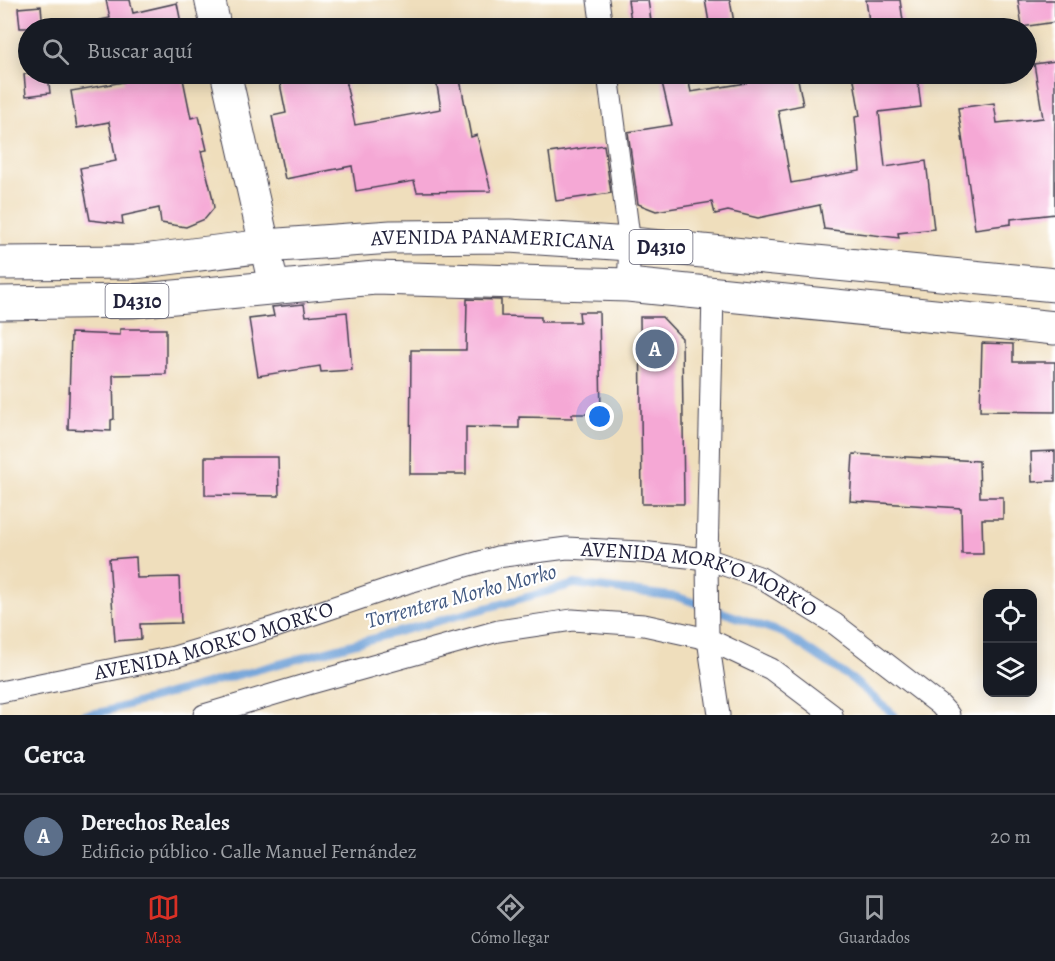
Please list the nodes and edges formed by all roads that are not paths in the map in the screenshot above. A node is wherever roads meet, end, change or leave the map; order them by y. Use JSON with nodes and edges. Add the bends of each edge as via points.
{"nodes":[{"id":1,"x":210,"y":0,"type":"edge"},
{"id":2,"x":598,"y":0,"type":"edge"},
{"id":3,"x":214,"y":18,"type":"edge"},
{"id":4,"x":601,"y":18,"type":"edge"},
{"id":5,"x":228,"y":84,"type":"edge"},
{"id":6,"x":609,"y":84,"type":"edge"},
{"id":7,"x":630,"y":244,"type":"junction"},
{"id":8,"x":265,"y":246,"type":"junction"},
{"id":9,"x":0,"y":263,"type":"edge"},
{"id":10,"x":628,"y":285,"type":"junction"},
{"id":11,"x":1055,"y":285,"type":"edge"},
{"id":12,"x":274,"y":287,"type":"junction"},
{"id":13,"x":713,"y":293,"type":"junction"},
{"id":14,"x":0,"y":303,"type":"edge"},
{"id":15,"x":1055,"y":328,"type":"edge"},
{"id":16,"x":707,"y":559,"type":"junction"},
{"id":17,"x":708,"y":639,"type":"junction"},
{"id":18,"x":0,"y":692,"type":"edge"},
{"id":19,"x":204,"y":715,"type":"edge"},
{"id":20,"x":719,"y":715,"type":"edge"},
{"id":21,"x":832,"y":715,"type":"edge"},
{"id":22,"x":949,"y":715,"type":"edge"}],
"edges":[{"from":1,"to":3,"type":"main road"},
{"from":2,"to":4,"type":"street"},
{"from":5,"to":8,"type":"main road"},
{"from":6,"to":7,"type":"street"},
{"from":7,"to":8,"type":"main road","name":"AVENIDA PANAMERICANA","number":"D4310","via":[[509,236],[403,237]]},
{"from":7,"to":10,"type":"street"},
{"from":7,"to":11,"type":"main road","name":"AVENIDA PANAMERICANA","number":"D4310"},
{"from":8,"to":9,"type":"main road","name":"AVENIDA PANAMERICANA","number":"D4310","via":[[135,262]]},
{"from":8,"to":12,"type":"main road"},
{"from":10,"to":12,"type":"main road","name":"AVENIDA PANAMERICANA","number":"D4310","via":[[375,278]]},
{"from":10,"to":13,"type":"main road","name":"AVENIDA PANAMERICANA","number":"D4310"},
{"from":12,"to":14,"type":"main road","name":"AVENIDA PANAMERICANA","number":"D4310","via":[[132,301]]},
{"from":13,"to":15,"type":"main road","name":"AVENIDA PANAMERICANA","number":"D4310"},
{"from":13,"to":16,"type":"street"},
{"from":16,"to":17,"type":"street"},
{"from":16,"to":18,"type":"street","name":"AVENIDA MORK'O MORK'O","via":[[567,548],[497,556],[174,657]]},
{"from":16,"to":22,"type":"street","name":"AVENIDA MORK'O MORK'O","via":[[759,577],[836,624]]},
{"from":17,"to":19,"type":"street","via":[[644,625],[572,620],[498,631]]},
{"from":17,"to":20,"type":"street"},
{"from":17,"to":21,"type":"street","via":[[771,669]]}]}
